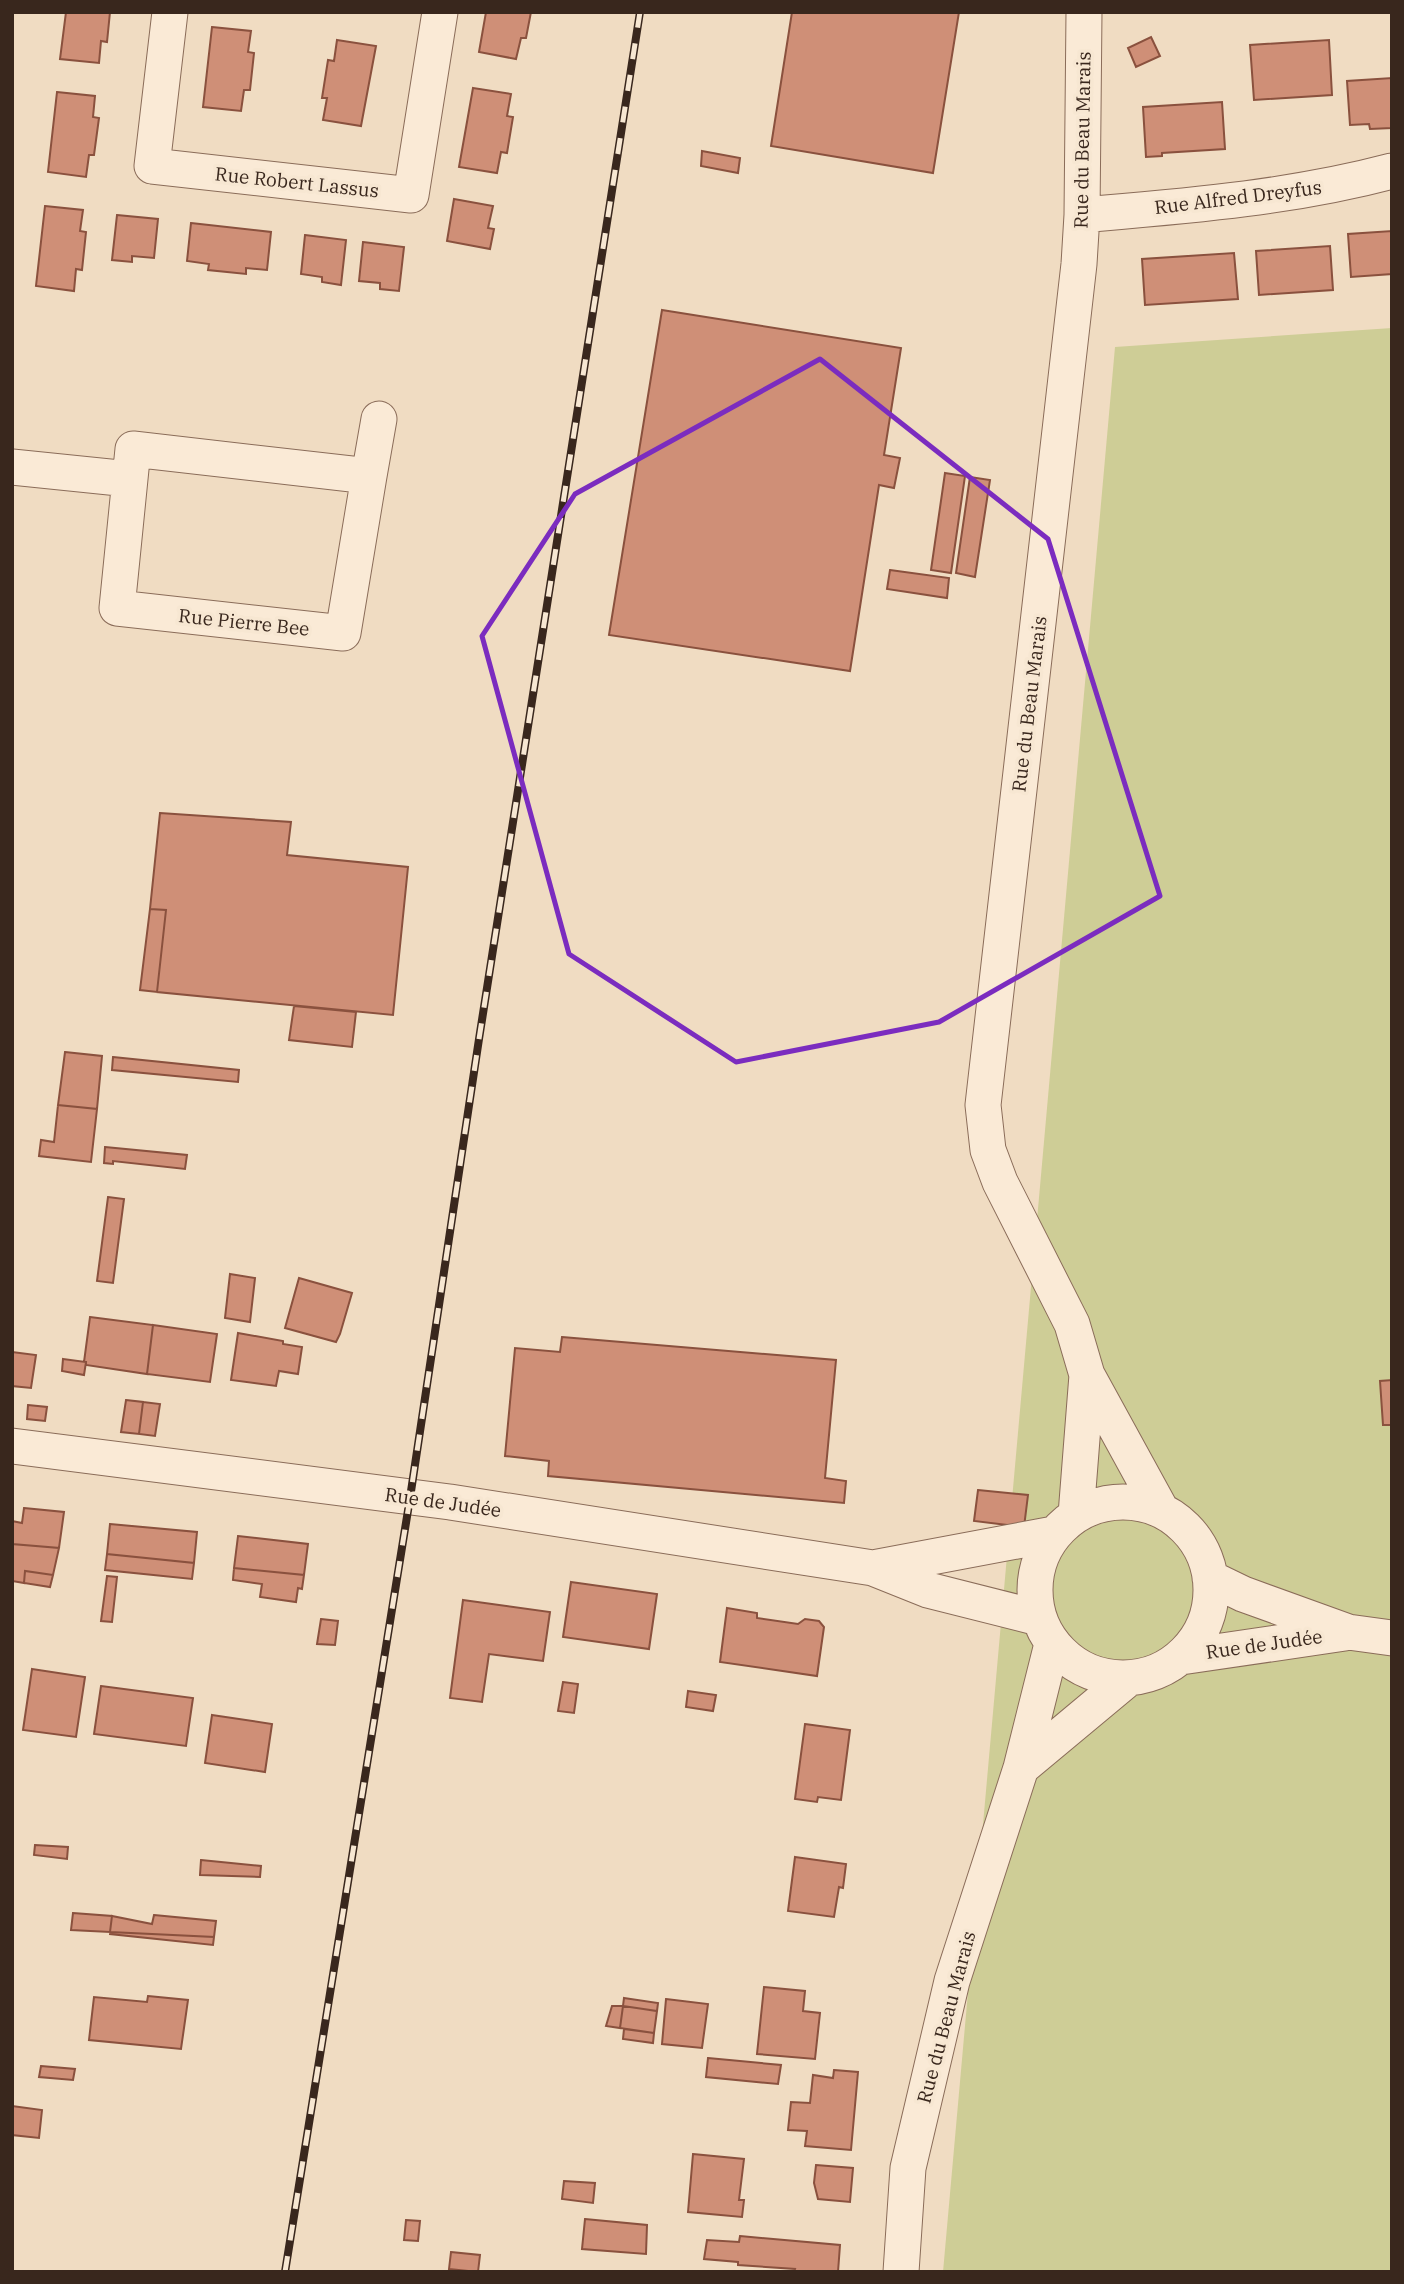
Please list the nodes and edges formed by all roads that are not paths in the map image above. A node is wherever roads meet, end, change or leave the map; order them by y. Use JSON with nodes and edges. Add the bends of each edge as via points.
{"nodes":[{"id":1,"x":170,"y":12,"type":"edge"},
{"id":2,"x":440,"y":12,"type":"edge"},
{"id":3,"x":1084,"y":12,"type":"edge"},
{"id":4,"x":1392,"y":172,"type":"edge"},
{"id":5,"x":1082,"y":215,"type":"junction"},
{"id":6,"x":379,"y":419,"type":"dead end"},
{"id":7,"x":12,"y":467,"type":"edge"},
{"id":8,"x":369,"y":476,"type":"junction"},
{"id":9,"x":129,"y":479,"type":"junction"},
{"id":10,"x":1087,"y":1375,"type":"junction"},
{"id":11,"x":12,"y":1446,"type":"edge"},
{"id":12,"x":1161,"y":1510,"type":"junction"},
{"id":13,"x":1065,"y":1525,"type":"junction"},
{"id":14,"x":873,"y":1568,"type":"junction"},
{"id":15,"x":1210,"y":1578,"type":"junction"},
{"id":16,"x":1045,"y":1631,"type":"junction"},
{"id":17,"x":1348,"y":1632,"type":"junction"},
{"id":18,"x":1392,"y":1638,"type":"edge"},
{"id":19,"x":1181,"y":1657,"type":"junction"},
{"id":20,"x":1129,"y":1678,"type":"junction"},
{"id":21,"x":1021,"y":1768,"type":"junction"},
{"id":22,"x":901,"y":2272,"type":"edge"}],
"edges":[{"from":1,"to":2,"type":"street","name":"Rue Robert Lassus","via":[[152,166],[411,195]]},
{"from":3,"to":5,"type":"street","name":"Rue du Beau Marais"},
{"from":4,"to":5,"type":"street","name":"Rue Alfred Dreyfus","via":[[1262,197]]},
{"from":5,"to":10,"type":"street","name":"Rue du Beau Marais","via":[[983,1105],[988,1150],[1000,1182],[1072,1324]]},
{"from":6,"to":8,"type":"street","name":"Rue Pierre Bee"},
{"from":7,"to":9,"type":"street"},
{"from":8,"to":9,"type":"street","name":"Rue Pierre Bee","via":[[133,449]]},
{"from":8,"to":9,"type":"street","name":"Rue Pierre Bee","via":[[343,633],[117,608]]},
{"from":10,"to":12,"type":"street","name":"Rue du Beau Marais"},
{"from":10,"to":13,"type":"street","name":"Rue du Beau Marais"},
{"from":11,"to":14,"type":"street","name":"Rue de Judée","via":[[450,1502]]},
{"from":12,"to":13,"type":"street","via":[[1132,1502],[1103,1504]]},
{"from":12,"to":15,"type":"street","via":[[1184,1527],[1202,1550]]},
{"from":13,"to":14,"type":"street","name":"Rue de Judée"},
{"from":13,"to":16,"type":"street","via":[[1040,1560],[1034,1589]]},
{"from":14,"to":16,"type":"street","name":"Rue de Judée"},
{"from":15,"to":17,"type":"street","name":"Rue de Judée"},
{"from":15,"to":19,"type":"street","via":[[1209,1607],[1199,1634]]},
{"from":16,"to":20,"type":"street","via":[[1073,1664],[1099,1675]]},
{"from":16,"to":21,"type":"street","name":"Rue du Beau Marais"},
{"from":17,"to":18,"type":"street","name":"Rue de Judée"},
{"from":17,"to":19,"type":"street","name":"Rue de Judée"},
{"from":19,"to":20,"type":"street","via":[[1156,1672]]},
{"from":20,"to":21,"type":"street"},
{"from":21,"to":22,"type":"street","name":"Rue du Beau Marais","via":[[952,1980],[908,2168]]}]}
